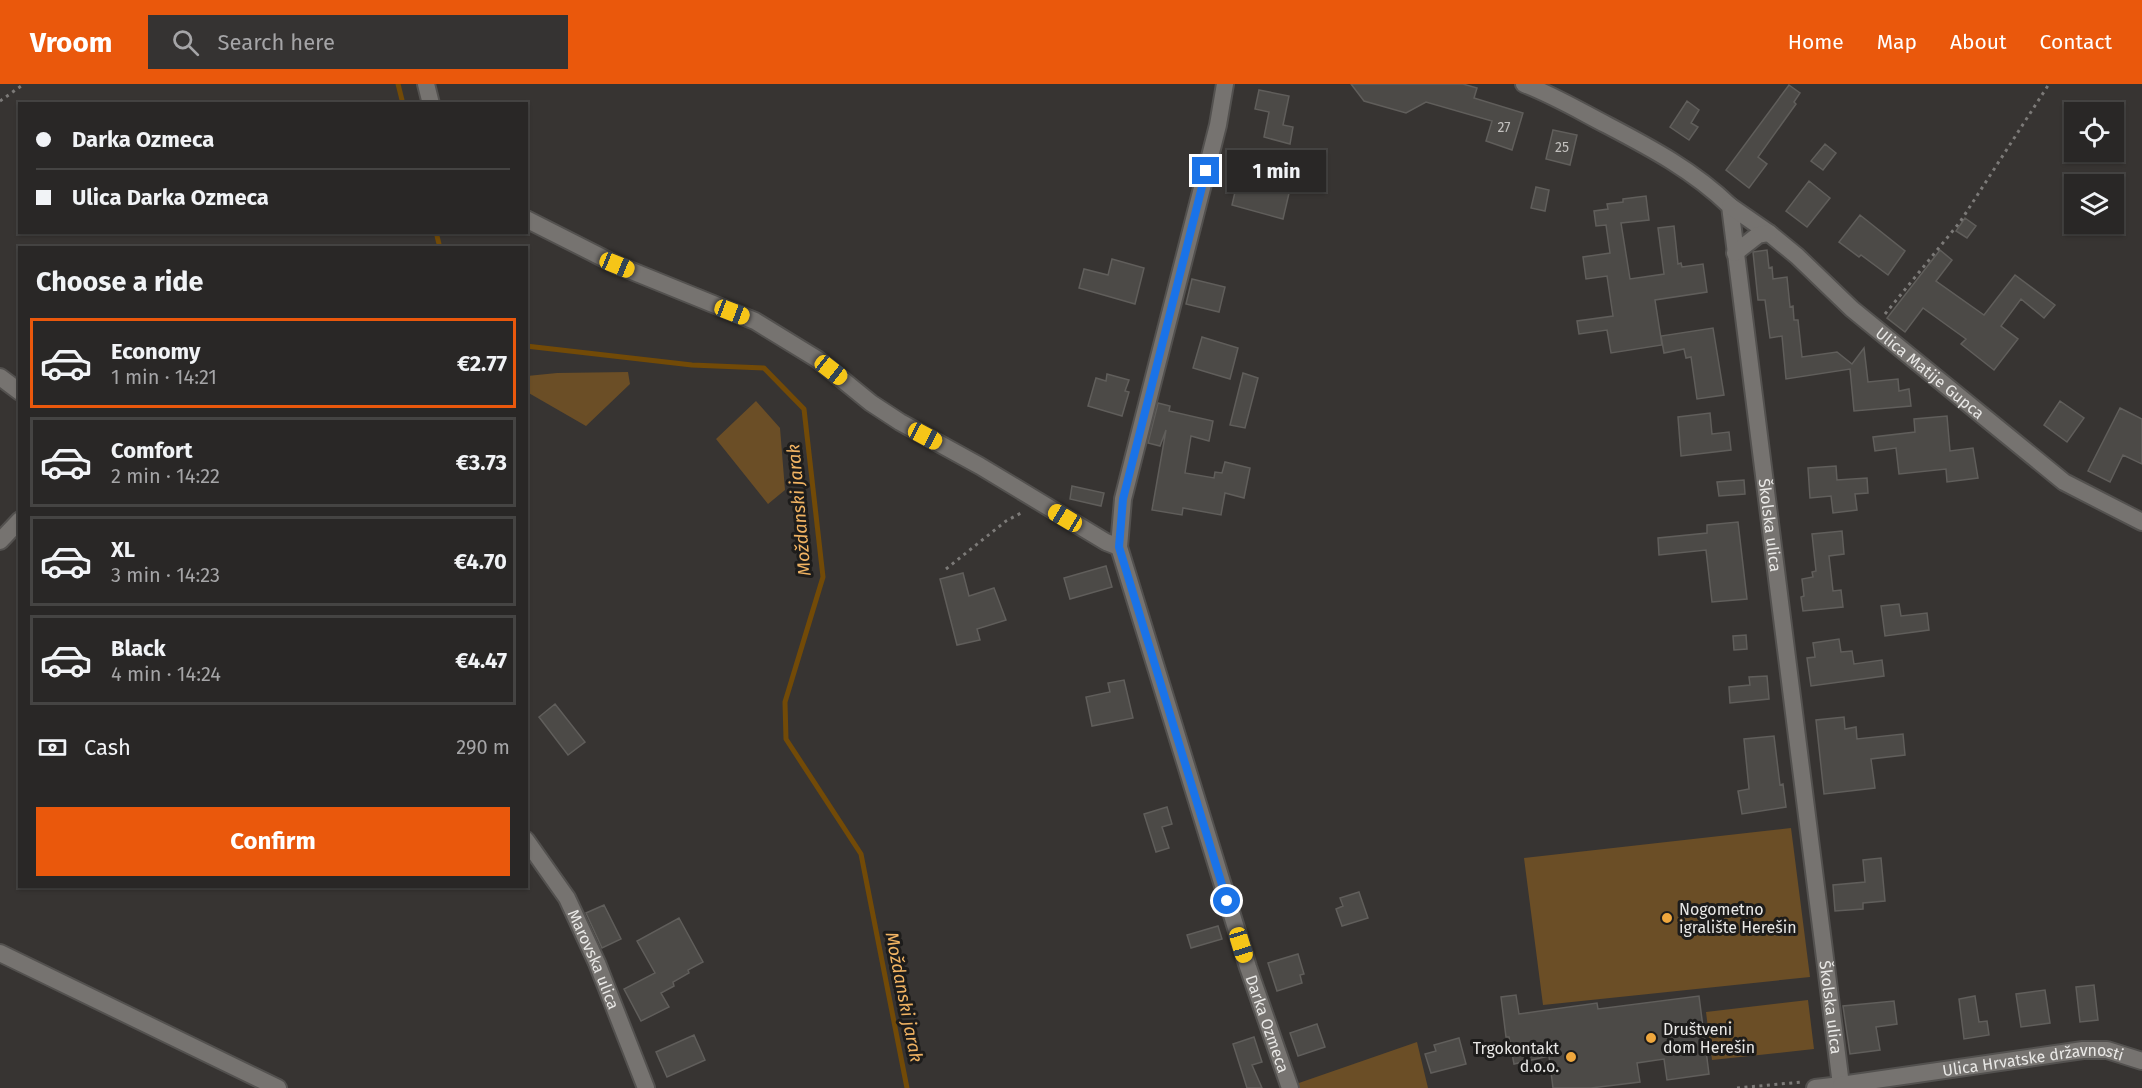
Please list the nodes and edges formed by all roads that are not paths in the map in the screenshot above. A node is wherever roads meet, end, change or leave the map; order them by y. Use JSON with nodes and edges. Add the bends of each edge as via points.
{"nodes":[{"id":1,"x":426,"y":84,"type":"edge"},
{"id":2,"x":1225,"y":84,"type":"edge"},
{"id":3,"x":1524,"y":84,"type":"edge"},
{"id":4,"x":430,"y":102,"type":"edge"},
{"id":5,"x":1730,"y":206,"type":"junction"},
{"id":6,"x":528,"y":220,"type":"edge"},
{"id":7,"x":1769,"y":233,"type":"junction"},
{"id":8,"x":1735,"y":253,"type":"junction"},
{"id":9,"x":0,"y":376,"type":"edge"},
{"id":10,"x":17,"y":391,"type":"edge"},
{"id":11,"x":18,"y":522,"type":"edge"},
{"id":12,"x":2142,"y":522,"type":"edge"},
{"id":13,"x":0,"y":541,"type":"edge"},
{"id":14,"x":1119,"y":547,"type":"junction"},
{"id":15,"x":528,"y":843,"type":"edge"},
{"id":16,"x":0,"y":953,"type":"edge"},
{"id":17,"x":2142,"y":1061,"type":"edge"},
{"id":18,"x":1841,"y":1085,"type":"junction"},
{"id":19,"x":278,"y":1088,"type":"edge"},
{"id":20,"x":646,"y":1088,"type":"edge"},
{"id":21,"x":1290,"y":1088,"type":"edge"},
{"id":22,"x":1815,"y":1088,"type":"edge"}],
"edges":[{"from":1,"to":4,"type":"street"},
{"from":2,"to":14,"type":"street","via":[[1123,499]]},
{"from":3,"to":5,"type":"street","via":[[1652,148],[1713,189]]},
{"from":5,"to":7,"type":"street","name":"Ulica Matije Gupca"},
{"from":5,"to":8,"type":"street","name":"Školska ulica"},
{"from":6,"to":14,"type":"street","via":[[617,265],[755,321],[817,359],[900,422]]},
{"from":7,"to":8,"type":"street","via":[[1758,235]]},
{"from":7,"to":12,"type":"street","name":"Ulica Matije Gupca","via":[[1874,327],[2064,482]]},
{"from":8,"to":18,"type":"street","name":"Školska ulica"},
{"from":9,"to":10,"type":"street"},
{"from":11,"to":13,"type":"street"},
{"from":14,"to":21,"type":"street","name":"Darka Ozmeca","via":[[1248,967]]},
{"from":15,"to":20,"type":"street","name":"Marovska ulica","via":[[567,898]]},
{"from":16,"to":19,"type":"street"},
{"from":17,"to":18,"type":"street","name":"Ulica Hrvatske državnosti","via":[[2108,1050],[2083,1050]]},
{"from":18,"to":22,"type":"street","name":"Ulica Hrvatske državnosti"}]}
